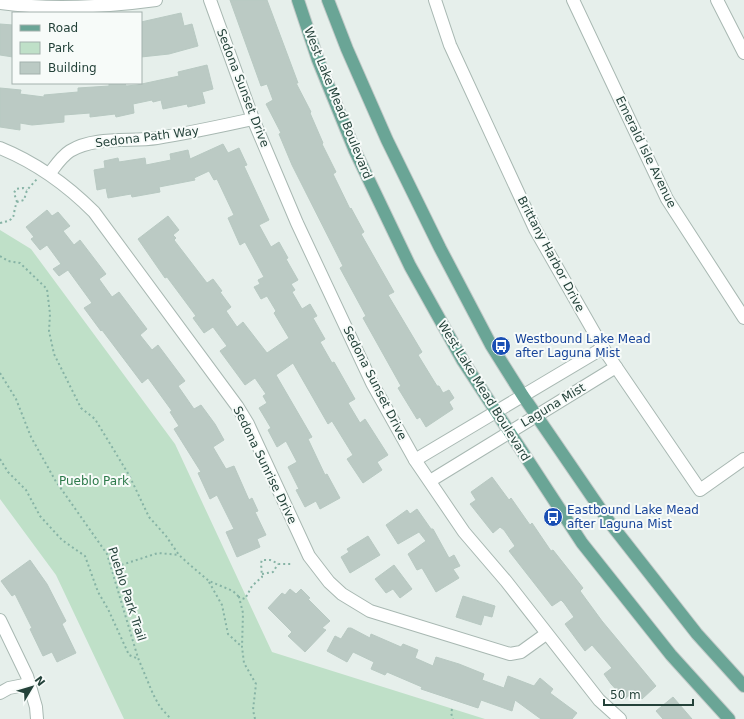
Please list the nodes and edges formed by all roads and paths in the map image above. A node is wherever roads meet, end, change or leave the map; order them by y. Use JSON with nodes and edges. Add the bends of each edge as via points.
{"nodes":[{"id":1,"x":156,"y":0,"type":"edge"},
{"id":2,"x":210,"y":0,"type":"edge"},
{"id":3,"x":298,"y":0,"type":"edge"},
{"id":4,"x":328,"y":0,"type":"edge"},
{"id":5,"x":435,"y":0,"type":"edge"},
{"id":6,"x":573,"y":0,"type":"edge"},
{"id":7,"x":717,"y":0,"type":"edge"},
{"id":8,"x":0,"y":3,"type":"edge"},
{"id":9,"x":744,"y":53,"type":"edge"},
{"id":10,"x":253,"y":119,"type":"junction"},
{"id":11,"x":0,"y":148,"type":"edge"},
{"id":12,"x":47,"y":171,"type":"junction"},
{"id":13,"x":27,"y":190,"type":"junction"},
{"id":14,"x":17,"y":202,"type":"junction"},
{"id":15,"x":0,"y":223,"type":"edge"},
{"id":16,"x":0,"y":256,"type":"edge"},
{"id":17,"x":744,"y":318,"type":"edge"},
{"id":18,"x":603,"y":348,"type":"junction"},
{"id":19,"x":616,"y":367,"type":"junction"},
{"id":20,"x":0,"y":373,"type":"edge"},
{"id":21,"x":523,"y":396,"type":"junction"},
{"id":22,"x":496,"y":412,"type":"junction"},
{"id":23,"x":536,"y":414,"type":"junction"},
{"id":24,"x":509,"y":432,"type":"junction"},
{"id":25,"x":0,"y":459,"type":"edge"},
{"id":26,"x":744,"y":459,"type":"edge"},
{"id":27,"x":415,"y":460,"type":"junction"},
{"id":28,"x":430,"y":482,"type":"junction"},
{"id":29,"x":179,"y":555,"type":"junction"},
{"id":30,"x":278,"y":564,"type":"junction"},
{"id":31,"x":293,"y":564,"type":"dead end"},
{"id":32,"x":112,"y":568,"type":"junction"},
{"id":33,"x":262,"y":574,"type":"junction"},
{"id":34,"x":208,"y":581,"type":"junction"},
{"id":35,"x":239,"y":597,"type":"junction"},
{"id":36,"x":0,"y":620,"type":"edge"},
{"id":37,"x":546,"y":634,"type":"junction"},
{"id":38,"x":242,"y":647,"type":"junction"},
{"id":39,"x":139,"y":659,"type":"junction"},
{"id":40,"x":29,"y":684,"type":"junction"},
{"id":41,"x":744,"y":686,"type":"edge"},
{"id":42,"x":0,"y":693,"type":"edge"},
{"id":43,"x":452,"y":709,"type":"dead end"},
{"id":44,"x":37,"y":719,"type":"edge"},
{"id":45,"x":171,"y":719,"type":"edge"},
{"id":46,"x":255,"y":719,"type":"edge"},
{"id":47,"x":453,"y":719,"type":"edge"},
{"id":48,"x":620,"y":719,"type":"edge"},
{"id":49,"x":729,"y":719,"type":"edge"}],
"edges":[{"from":1,"to":8,"type":"street","via":[[108,6],[17,6]]},
{"from":2,"to":10,"type":"street","name":"Sedona Sunset Drive"},
{"from":3,"to":22,"type":"main road","name":"West Lake Mead Boulevard","via":[[318,60],[354,151],[410,266],[463,361]]},
{"from":4,"to":21,"type":"main road","via":[[384,133],[436,242],[491,345]]},
{"from":5,"to":18,"type":"street","name":"Brittany Harbor Drive","via":[[450,45],[535,229]]},
{"from":6,"to":17,"type":"street","name":"Emerald Isle Avenue","via":[[667,199]]},
{"from":7,"to":9,"type":"street"},
{"from":10,"to":12,"type":"street","name":"Sedona Path Way","via":[[156,138],[94,143],[71,151]]},
{"from":10,"to":27,"type":"street","name":"Sedona Sunset Drive","via":[[297,223],[372,383]]},
{"from":11,"to":12,"type":"street","name":"Sedona Sunrise Drive"},
{"from":12,"to":13,"type":"path"},
{"from":12,"to":37,"type":"street","name":"Sedona Sunrise Drive","via":[[94,212],[237,406],[248,424],[309,556],[329,582],[342,594],[370,611],[510,654],[521,652]]},
{"from":13,"to":14,"type":"path","via":[[24,200]]},
{"from":13,"to":14,"type":"path","via":[[16,189],[14,193]]},
{"from":14,"to":15,"type":"path","via":[[12,219]]},
{"from":16,"to":29,"type":"path","via":[[20,263],[47,289],[49,331],[54,354],[81,408],[96,419],[129,475],[149,517]]},
{"from":18,"to":19,"type":"street","name":"Brittany Harbor Drive"},
{"from":18,"to":21,"type":"street","name":"Laguna Mist"},
{"from":19,"to":23,"type":"street","name":"Laguna Mist"},
{"from":19,"to":26,"type":"street","name":"Brittany Harbor Drive","via":[[700,490]]},
{"from":20,"to":32,"type":"path","name":"Pueblo Park Trail","via":[[16,399],[31,437],[55,480],[100,542]]},
{"from":21,"to":22,"type":"street","name":"Laguna Mist"},
{"from":21,"to":23,"type":"main road"},
{"from":22,"to":24,"type":"main road","name":"West Lake Mead Boulevard"},
{"from":22,"to":27,"type":"street","name":"Laguna Mist"},
{"from":23,"to":24,"type":"street","name":"Laguna Mist"},
{"from":23,"to":41,"type":"main road","via":[[610,523],[697,634]]},
{"from":24,"to":28,"type":"street","name":"Laguna Mist"},
{"from":24,"to":49,"type":"main road","name":"West Lake Mead Boulevard","via":[[582,543],[671,655]]},
{"from":25,"to":39,"type":"path","via":[[8,472],[26,490],[40,516],[62,540],[85,556],[98,592],[129,655]]},
{"from":27,"to":28,"type":"street","name":"Sedona Sunset Drive"},
{"from":28,"to":37,"type":"street","name":"Sedona Sunset Drive","via":[[464,532],[506,580]]},
{"from":29,"to":32,"type":"path","via":[[158,553]]},
{"from":29,"to":34,"type":"path"},
{"from":30,"to":31,"type":"path"},
{"from":30,"to":33,"type":"path","via":[[273,572]]},
{"from":30,"to":33,"type":"path","via":[[262,560]]},
{"from":32,"to":39,"type":"path","name":"Pueblo Park Trail"},
{"from":33,"to":35,"type":"path","via":[[245,599]]},
{"from":34,"to":35,"type":"path","via":[[233,591]]},
{"from":34,"to":38,"type":"path","via":[[222,606],[228,634]]},
{"from":35,"to":38,"type":"path","via":[[243,613]]},
{"from":36,"to":40,"type":"street"},
{"from":37,"to":48,"type":"street","name":"Sedona Sunset Drive","via":[[599,700]]},
{"from":38,"to":46,"type":"path","via":[[244,663],[256,684],[253,710]]},
{"from":39,"to":45,"type":"path","name":"Pueblo Park Trail","via":[[153,694]]},
{"from":40,"to":42,"type":"street","via":[[9,688]]},
{"from":40,"to":44,"type":"street"},
{"from":43,"to":47,"type":"path"}]}
